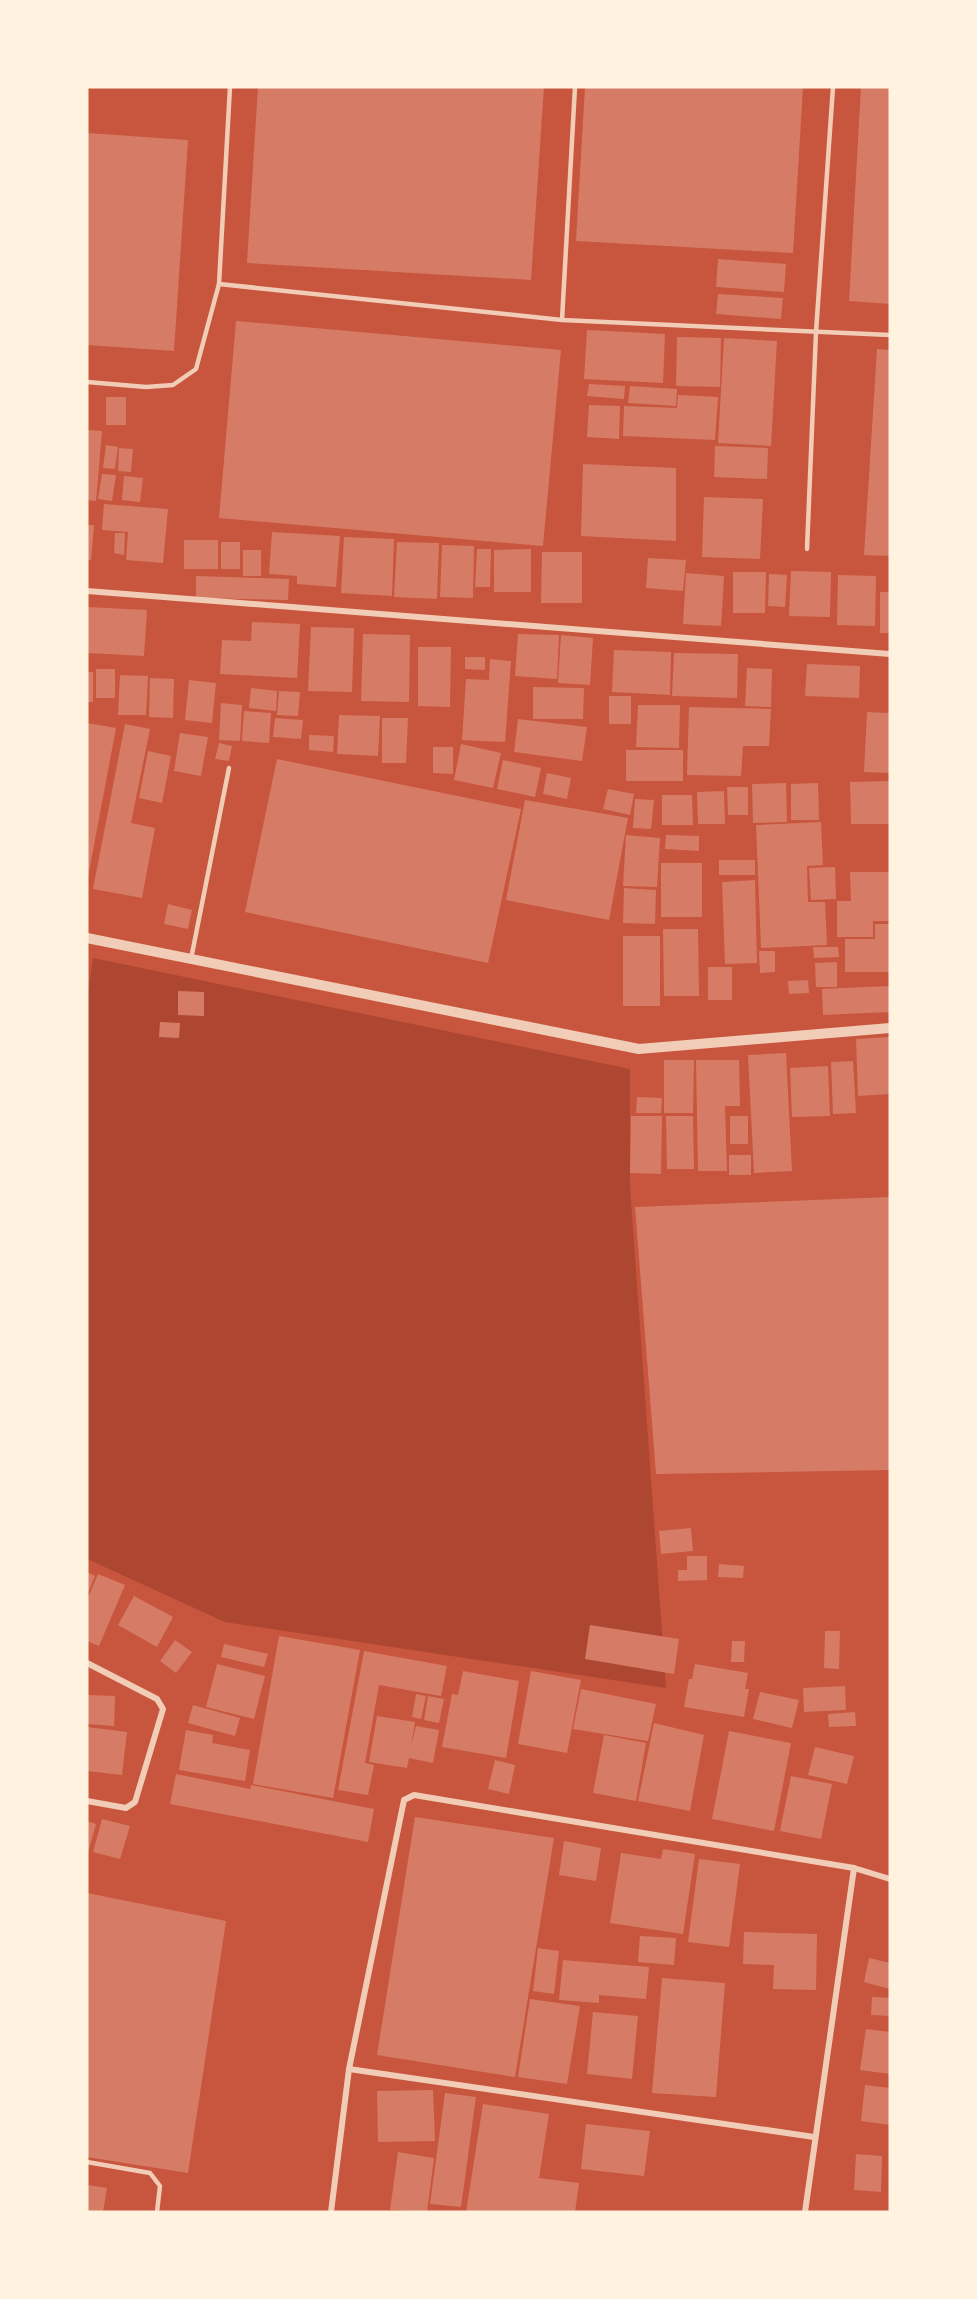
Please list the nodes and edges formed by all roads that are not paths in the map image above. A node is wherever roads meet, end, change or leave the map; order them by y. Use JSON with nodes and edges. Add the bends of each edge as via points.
{"nodes":[{"id":1,"x":230,"y":87,"type":"edge"},
{"id":2,"x":575,"y":87,"type":"edge"},
{"id":3,"x":833,"y":87,"type":"edge"},
{"id":4,"x":219,"y":284,"type":"junction"},
{"id":5,"x":562,"y":320,"type":"junction"},
{"id":6,"x":816,"y":332,"type":"junction"},
{"id":7,"x":890,"y":335,"type":"edge"},
{"id":8,"x":87,"y":382,"type":"edge"},
{"id":9,"x":807,"y":549,"type":"dead end"},
{"id":10,"x":87,"y":591,"type":"edge"},
{"id":11,"x":890,"y":654,"type":"edge"},
{"id":12,"x":230,"y":768,"type":"dead end"},
{"id":13,"x":87,"y":938,"type":"edge"},
{"id":14,"x":191,"y":960,"type":"junction"},
{"id":15,"x":890,"y":1028,"type":"edge"},
{"id":16,"x":87,"y":1663,"type":"edge"},
{"id":17,"x":87,"y":1801,"type":"edge"},
{"id":18,"x":854,"y":1868,"type":"junction"},
{"id":19,"x":890,"y":1879,"type":"edge"},
{"id":20,"x":349,"y":2068,"type":"junction"},
{"id":21,"x":814,"y":2137,"type":"junction"},
{"id":22,"x":87,"y":2162,"type":"edge"},
{"id":23,"x":157,"y":2212,"type":"edge"},
{"id":24,"x":331,"y":2212,"type":"edge"},
{"id":25,"x":805,"y":2212,"type":"edge"}],
"edges":[{"from":1,"to":4,"type":"lane"},
{"from":2,"to":5,"type":"lane"},
{"from":3,"to":6,"type":"lane"},
{"from":4,"to":5,"type":"lane"},
{"from":4,"to":8,"type":"lane","via":[[196,369],[173,385]]},
{"from":5,"to":6,"type":"lane"},
{"from":6,"to":7,"type":"lane"},
{"from":6,"to":9,"type":"lane"},
{"from":10,"to":11,"type":"street"},
{"from":12,"to":14,"type":"lane"},
{"from":13,"to":14,"type":"street"},
{"from":14,"to":15,"type":"street","via":[[639,1049]]},
{"from":16,"to":17,"type":"street","via":[[157,1699],[163,1709],[135,1802],[126,1808]]},
{"from":18,"to":19,"type":"street"},
{"from":18,"to":20,"type":"street","via":[[414,1795],[404,1800]]},
{"from":18,"to":21,"type":"street"},
{"from":20,"to":21,"type":"street"},
{"from":20,"to":24,"type":"street"},
{"from":21,"to":25,"type":"street"},
{"from":22,"to":23,"type":"lane","via":[[150,2174],[160,2186]]}]}
